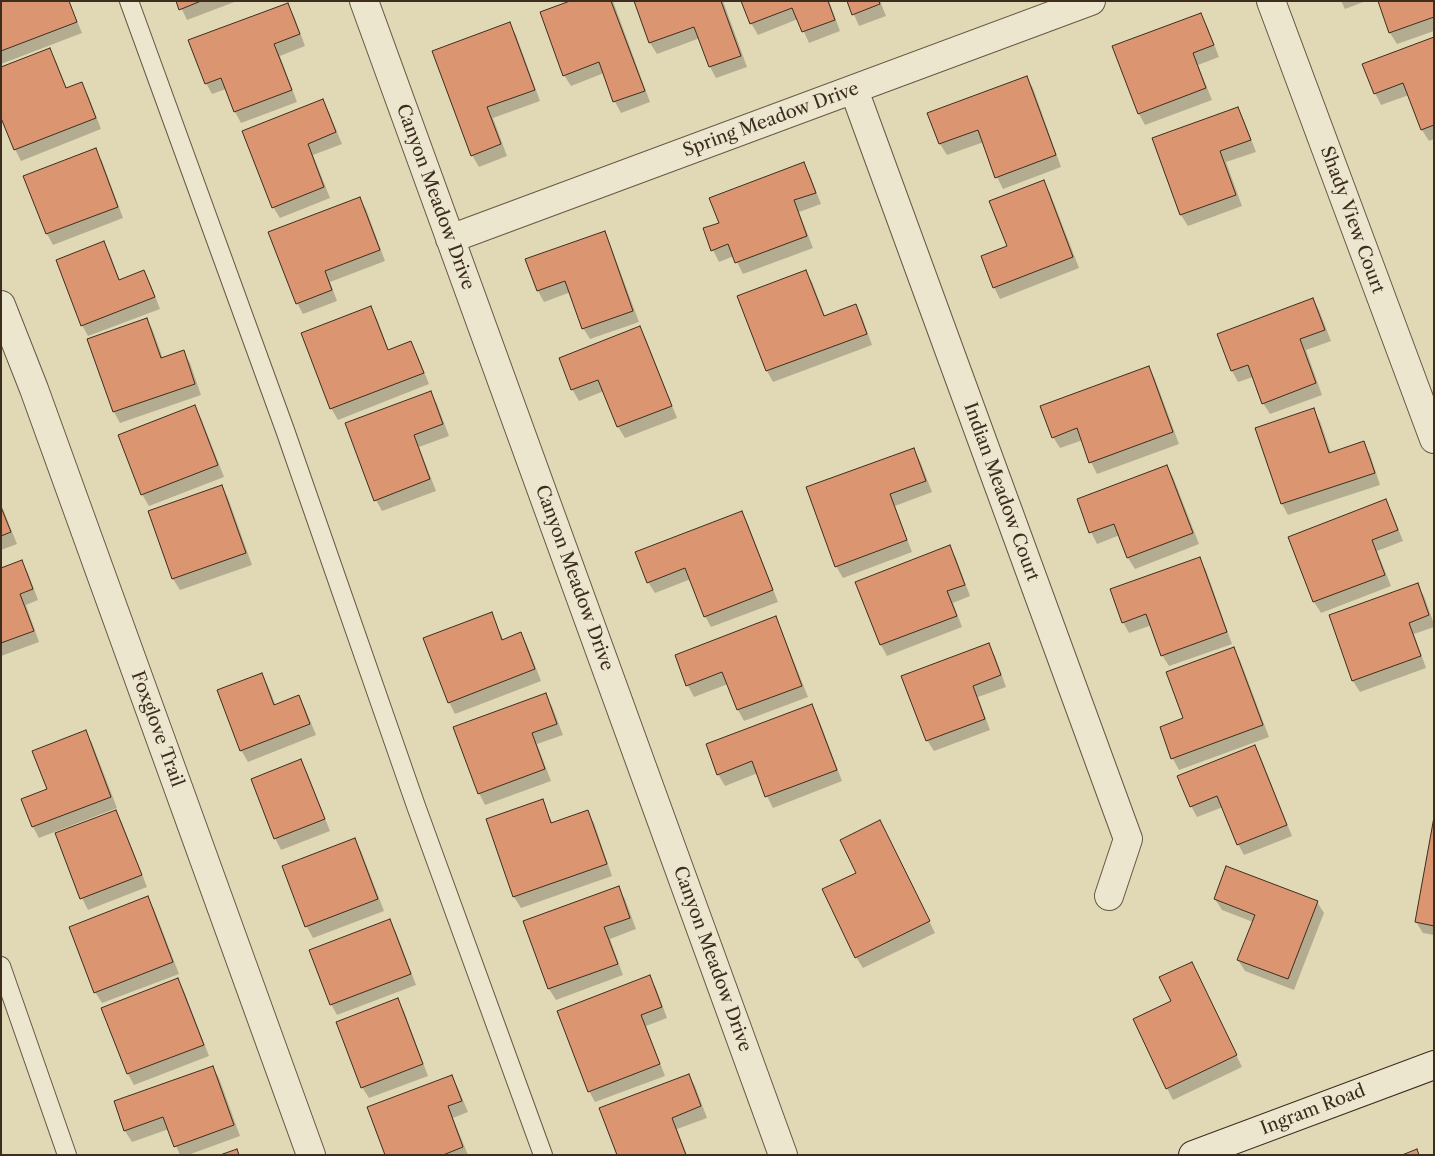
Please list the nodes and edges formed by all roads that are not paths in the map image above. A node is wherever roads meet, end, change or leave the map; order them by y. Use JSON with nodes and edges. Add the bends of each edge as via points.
{"nodes":[{"id":1,"x":129,"y":1,"type":"edge"},
{"id":2,"x":364,"y":1,"type":"edge"},
{"id":3,"x":1091,"y":1,"type":"edge"},
{"id":4,"x":1271,"y":1,"type":"edge"},
{"id":5,"x":854,"y":90,"type":"junction"},
{"id":6,"x":450,"y":239,"type":"junction"},
{"id":7,"x":1,"y":305,"type":"edge"},
{"id":8,"x":1434,"y":439,"type":"edge"},
{"id":9,"x":1109,"y":896,"type":"dead end"},
{"id":10,"x":1,"y":966,"type":"edge"},
{"id":11,"x":1434,"y":1065,"type":"edge"},
{"id":12,"x":1196,"y":1154,"type":"edge"},
{"id":13,"x":67,"y":1155,"type":"edge"},
{"id":14,"x":311,"y":1155,"type":"edge"},
{"id":15,"x":543,"y":1155,"type":"edge"},
{"id":16,"x":783,"y":1155,"type":"edge"}],
"edges":[{"from":1,"to":15,"type":"lane"},
{"from":2,"to":6,"type":"street","name":"Canyon Meadow Drive"},
{"from":3,"to":5,"type":"street","name":"Spring Meadow Drive"},
{"from":4,"to":8,"type":"street","name":"Shady View Court"},
{"from":5,"to":6,"type":"street","name":"Spring Meadow Drive"},
{"from":5,"to":9,"type":"street","name":"Indian Meadow Court","via":[[1128,839]]},
{"from":6,"to":16,"type":"street","name":"Canyon Meadow Drive"},
{"from":7,"to":14,"type":"street","name":"Foxglove Trail"},
{"from":10,"to":13,"type":"lane"},
{"from":11,"to":12,"type":"street","name":"Ingram Road"}]}
